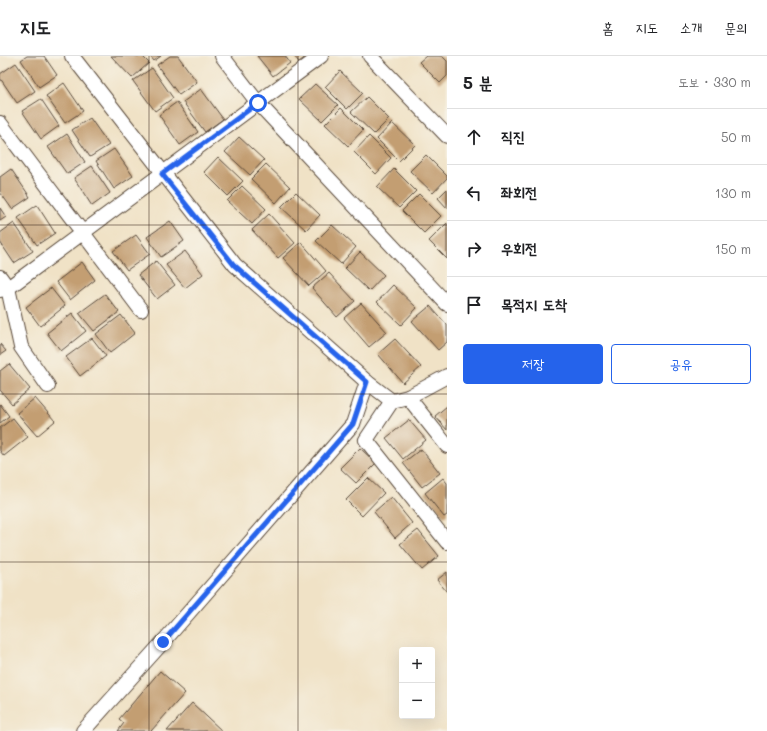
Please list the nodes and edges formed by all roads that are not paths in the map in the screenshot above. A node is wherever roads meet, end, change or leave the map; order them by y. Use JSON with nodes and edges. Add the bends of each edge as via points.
{"nodes":[{"id":1,"x":72,"y":56,"type":"edge"},
{"id":2,"x":222,"y":56,"type":"edge"},
{"id":3,"x":321,"y":56,"type":"edge"},
{"id":4,"x":370,"y":56,"type":"edge"},
{"id":5,"x":258,"y":103,"type":"junction"},
{"id":6,"x":0,"y":123,"type":"edge"},
{"id":7,"x":447,"y":136,"type":"edge"},
{"id":8,"x":162,"y":174,"type":"junction"},
{"id":9,"x":83,"y":232,"type":"junction"},
{"id":10,"x":3,"y":285,"type":"edge"},
{"id":11,"x":447,"y":304,"type":"edge"},
{"id":12,"x":141,"y":310,"type":"dead end"},
{"id":13,"x":447,"y":376,"type":"edge"},
{"id":14,"x":367,"y":382,"type":"junction"},
{"id":15,"x":48,"y":386,"type":"dead end"},
{"id":16,"x":408,"y":397,"type":"junction"},
{"id":17,"x":392,"y":401,"type":"junction"},
{"id":18,"x":447,"y":446,"type":"edge"},
{"id":19,"x":447,"y":542,"type":"edge"},
{"id":20,"x":83,"y":731,"type":"edge"}],
"edges":[{"from":1,"to":8,"type":"street"},
{"from":2,"to":5,"type":"street"},
{"from":3,"to":5,"type":"street"},
{"from":4,"to":7,"type":"street"},
{"from":5,"to":8,"type":"street"},
{"from":5,"to":11,"type":"street"},
{"from":6,"to":9,"type":"street"},
{"from":8,"to":9,"type":"street"},
{"from":8,"to":14,"type":"street","via":[[234,265]]},
{"from":9,"to":10,"type":"street"},
{"from":9,"to":12,"type":"street"},
{"from":10,"to":15,"type":"street","via":[[21,347]]},
{"from":13,"to":16,"type":"street"},
{"from":14,"to":17,"type":"street"},
{"from":14,"to":20,"type":"street","via":[[353,424]]},
{"from":16,"to":17,"type":"street"},
{"from":16,"to":18,"type":"street"},
{"from":17,"to":19,"type":"street","via":[[366,440]]}]}
